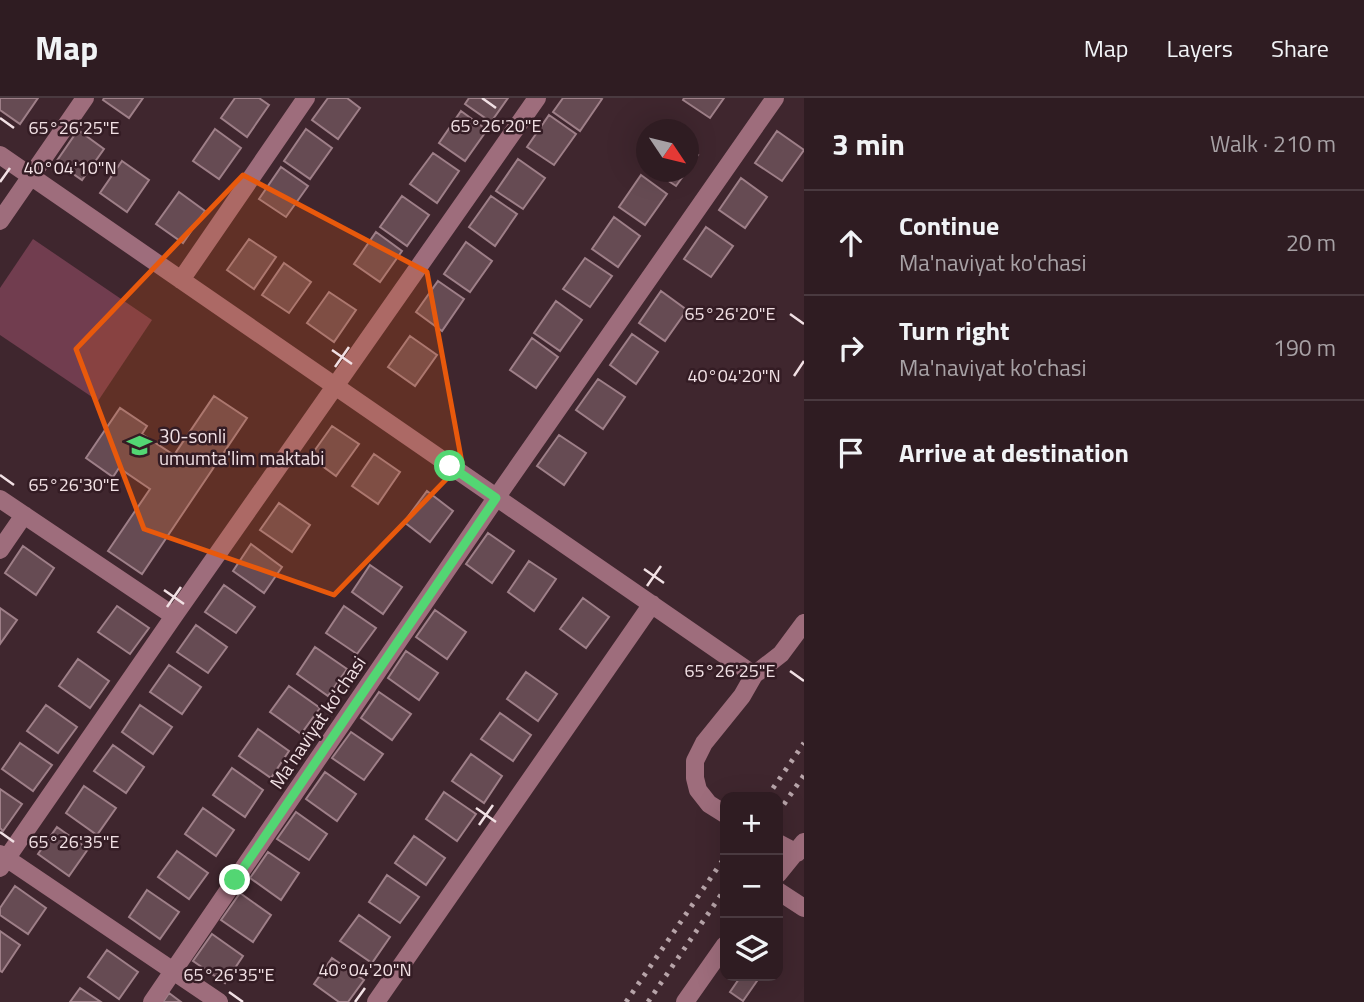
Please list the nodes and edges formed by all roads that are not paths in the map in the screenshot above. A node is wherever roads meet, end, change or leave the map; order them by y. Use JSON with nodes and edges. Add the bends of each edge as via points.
{"nodes":[{"id":1,"x":85,"y":98,"type":"edge"},
{"id":2,"x":306,"y":98,"type":"edge"},
{"id":3,"x":537,"y":98,"type":"edge"},
{"id":4,"x":775,"y":98,"type":"edge"},
{"id":5,"x":0,"y":155,"type":"edge"},
{"id":6,"x":30,"y":176,"type":"junction"},
{"id":7,"x":0,"y":220,"type":"edge"},
{"id":8,"x":181,"y":280,"type":"junction"},
{"id":9,"x":335,"y":386,"type":"junction"},
{"id":10,"x":496,"y":498,"type":"junction"},
{"id":11,"x":0,"y":499,"type":"edge"},
{"id":12,"x":24,"y":515,"type":"junction"},
{"id":13,"x":0,"y":550,"type":"edge"},
{"id":14,"x":652,"y":604,"type":"junction"},
{"id":15,"x":174,"y":616,"type":"junction"},
{"id":16,"x":804,"y":623,"type":"edge"},
{"id":17,"x":754,"y":675,"type":"junction"},
{"id":18,"x":720,"y":811,"type":"edge"},
{"id":19,"x":800,"y":847,"type":"edge"},
{"id":20,"x":2,"y":860,"type":"edge"},
{"id":21,"x":783,"y":868,"type":"edge"},
{"id":22,"x":783,"y":894,"type":"edge"},
{"id":23,"x":804,"y":908,"type":"edge"},
{"id":24,"x":720,"y":952,"type":"edge"},
{"id":25,"x":173,"y":971,"type":"junction"},
{"id":26,"x":152,"y":1002,"type":"edge"},
{"id":27,"x":219,"y":1002,"type":"edge"},
{"id":28,"x":376,"y":1002,"type":"edge"},
{"id":29,"x":685,"y":1002,"type":"edge"}],
"edges":[{"from":1,"to":6,"type":"street"},
{"from":2,"to":8,"type":"street"},
{"from":3,"to":9,"type":"street"},
{"from":4,"to":10,"type":"street","name":"Ma'naviyat ko'chasi"},
{"from":5,"to":6,"type":"street"},
{"from":6,"to":7,"type":"street"},
{"from":6,"to":8,"type":"street"},
{"from":8,"to":9,"type":"street"},
{"from":9,"to":10,"type":"street"},
{"from":9,"to":15,"type":"street"},
{"from":10,"to":14,"type":"street"},
{"from":10,"to":25,"type":"street","name":"Ma'naviyat ko'chasi"},
{"from":11,"to":12,"type":"street"},
{"from":12,"to":13,"type":"street"},
{"from":12,"to":15,"type":"street"},
{"from":14,"to":17,"type":"street"},
{"from":14,"to":28,"type":"street"},
{"from":15,"to":20,"type":"street"},
{"from":16,"to":17,"type":"street","via":[[781,654]]},
{"from":17,"to":18,"type":"street","via":[[695,761],[698,790]]},
{"from":19,"to":21,"type":"street"},
{"from":20,"to":25,"type":"street"},
{"from":22,"to":23,"type":"street"},
{"from":24,"to":29,"type":"street"},
{"from":25,"to":26,"type":"street","name":"Ma'naviyat ko'chasi"},
{"from":25,"to":27,"type":"street"}]}
